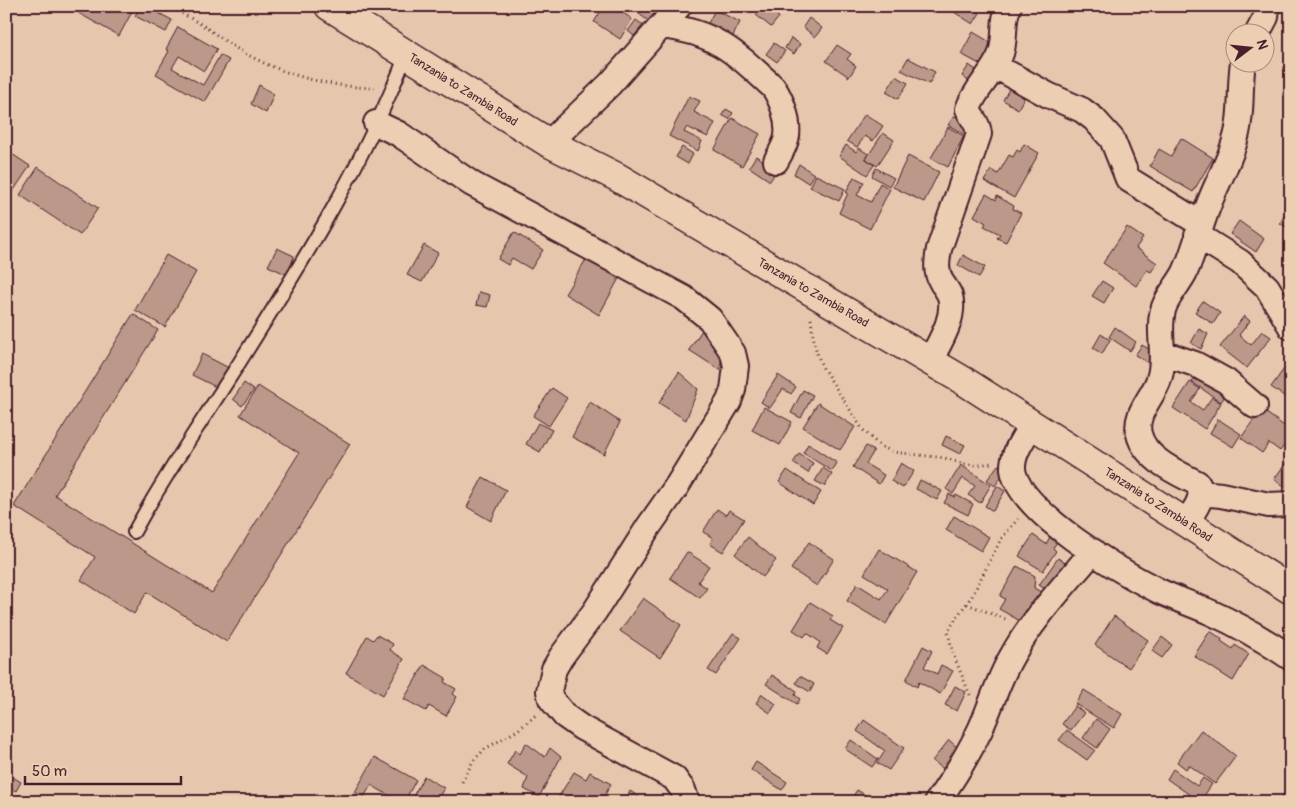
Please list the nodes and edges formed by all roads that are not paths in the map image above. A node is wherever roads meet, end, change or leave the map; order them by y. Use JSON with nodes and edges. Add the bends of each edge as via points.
{"nodes":[{"id":1,"x":329,"y":6,"type":"edge"},
{"id":2,"x":678,"y":6,"type":"edge"},
{"id":3,"x":1009,"y":6,"type":"edge"},
{"id":4,"x":1267,"y":6,"type":"edge"},
{"id":5,"x":1263,"y":22,"type":"edge"},
{"id":6,"x":661,"y":26,"type":"junction"},
{"id":7,"x":406,"y":55,"type":"junction"},
{"id":8,"x":995,"y":66,"type":"junction"},
{"id":9,"x":1241,"y":72,"type":"edge"},
{"id":10,"x":376,"y":123,"type":"junction"},
{"id":11,"x":549,"y":143,"type":"junction"},
{"id":12,"x":776,"y":161,"type":"dead end"},
{"id":13,"x":1199,"y":230,"type":"junction"},
{"id":14,"x":1291,"y":327,"type":"edge"},
{"id":15,"x":1163,"y":353,"type":"junction"},
{"id":16,"x":930,"y":362,"type":"junction"},
{"id":17,"x":1255,"y":406,"type":"dead end"},
{"id":18,"x":1032,"y":424,"type":"junction"},
{"id":19,"x":1201,"y":493,"type":"junction"},
{"id":20,"x":1291,"y":504,"type":"edge"},
{"id":21,"x":1186,"y":523,"type":"junction"},
{"id":22,"x":134,"y":532,"type":"dead end"},
{"id":23,"x":1093,"y":551,"type":"junction"},
{"id":24,"x":1291,"y":590,"type":"edge"},
{"id":25,"x":1291,"y":658,"type":"edge"},
{"id":26,"x":686,"y":802,"type":"edge"},
{"id":27,"x":938,"y":802,"type":"edge"}],
"edges":[{"from":1,"to":7,"type":"highway","name":"Tanzania to Zambia Road"},
{"from":2,"to":6,"type":"street"},
{"from":3,"to":8,"type":"street","via":[[1004,42]]},
{"from":4,"to":5,"type":"street"},
{"from":6,"to":11,"type":"street","via":[[610,84]]},
{"from":6,"to":12,"type":"street","via":[[711,38],[724,45],[773,87],[782,104],[787,128],[787,137]]},
{"from":7,"to":10,"type":"lane"},
{"from":7,"to":11,"type":"highway","name":"Tanzania to Zambia Road"},
{"from":8,"to":13,"type":"street","via":[[1094,119],[1112,139],[1128,180]]},
{"from":8,"to":16,"type":"street","via":[[968,109],[978,125],[979,134],[940,249],[938,273],[950,296],[950,313]]},
{"from":9,"to":13,"type":"street","via":[[1241,113],[1236,137]]},
{"from":10,"to":22,"type":"lane","via":[[313,242],[158,488]]},
{"from":10,"to":26,"type":"street","via":[[399,134],[472,184],[684,298],[710,319],[733,353],[735,379],[729,400],[595,611],[560,657],[549,691],[551,699],[565,716],[582,728],[674,778],[683,790]]},
{"from":11,"to":16,"type":"highway","name":"Tanzania to Zambia Road","via":[[617,177]]},
{"from":13,"to":14,"type":"street","via":[[1267,287]]},
{"from":13,"to":15,"type":"street","via":[[1184,273],[1164,308]]},
{"from":15,"to":17,"type":"street","via":[[1226,380]]},
{"from":15,"to":19,"type":"street","via":[[1160,377],[1138,418],[1138,432],[1152,456],[1197,483]]},
{"from":16,"to":18,"type":"highway","name":"Tanzania to Zambia Road"},
{"from":18,"to":21,"type":"highway","name":"Tanzania to Zambia Road"},
{"from":18,"to":23,"type":"street","via":[[1015,458],[1014,471],[1021,490],[1050,520]]},
{"from":19,"to":20,"type":"street","via":[[1269,505]]},
{"from":19,"to":21,"type":"street"},
{"from":21,"to":24,"type":"highway","name":"Tanzania to Zambia Road"},
{"from":23,"to":25,"type":"street","via":[[1159,591],[1213,614]]},
{"from":23,"to":27,"type":"street","via":[[1029,629],[1005,669],[968,753]]}]}
